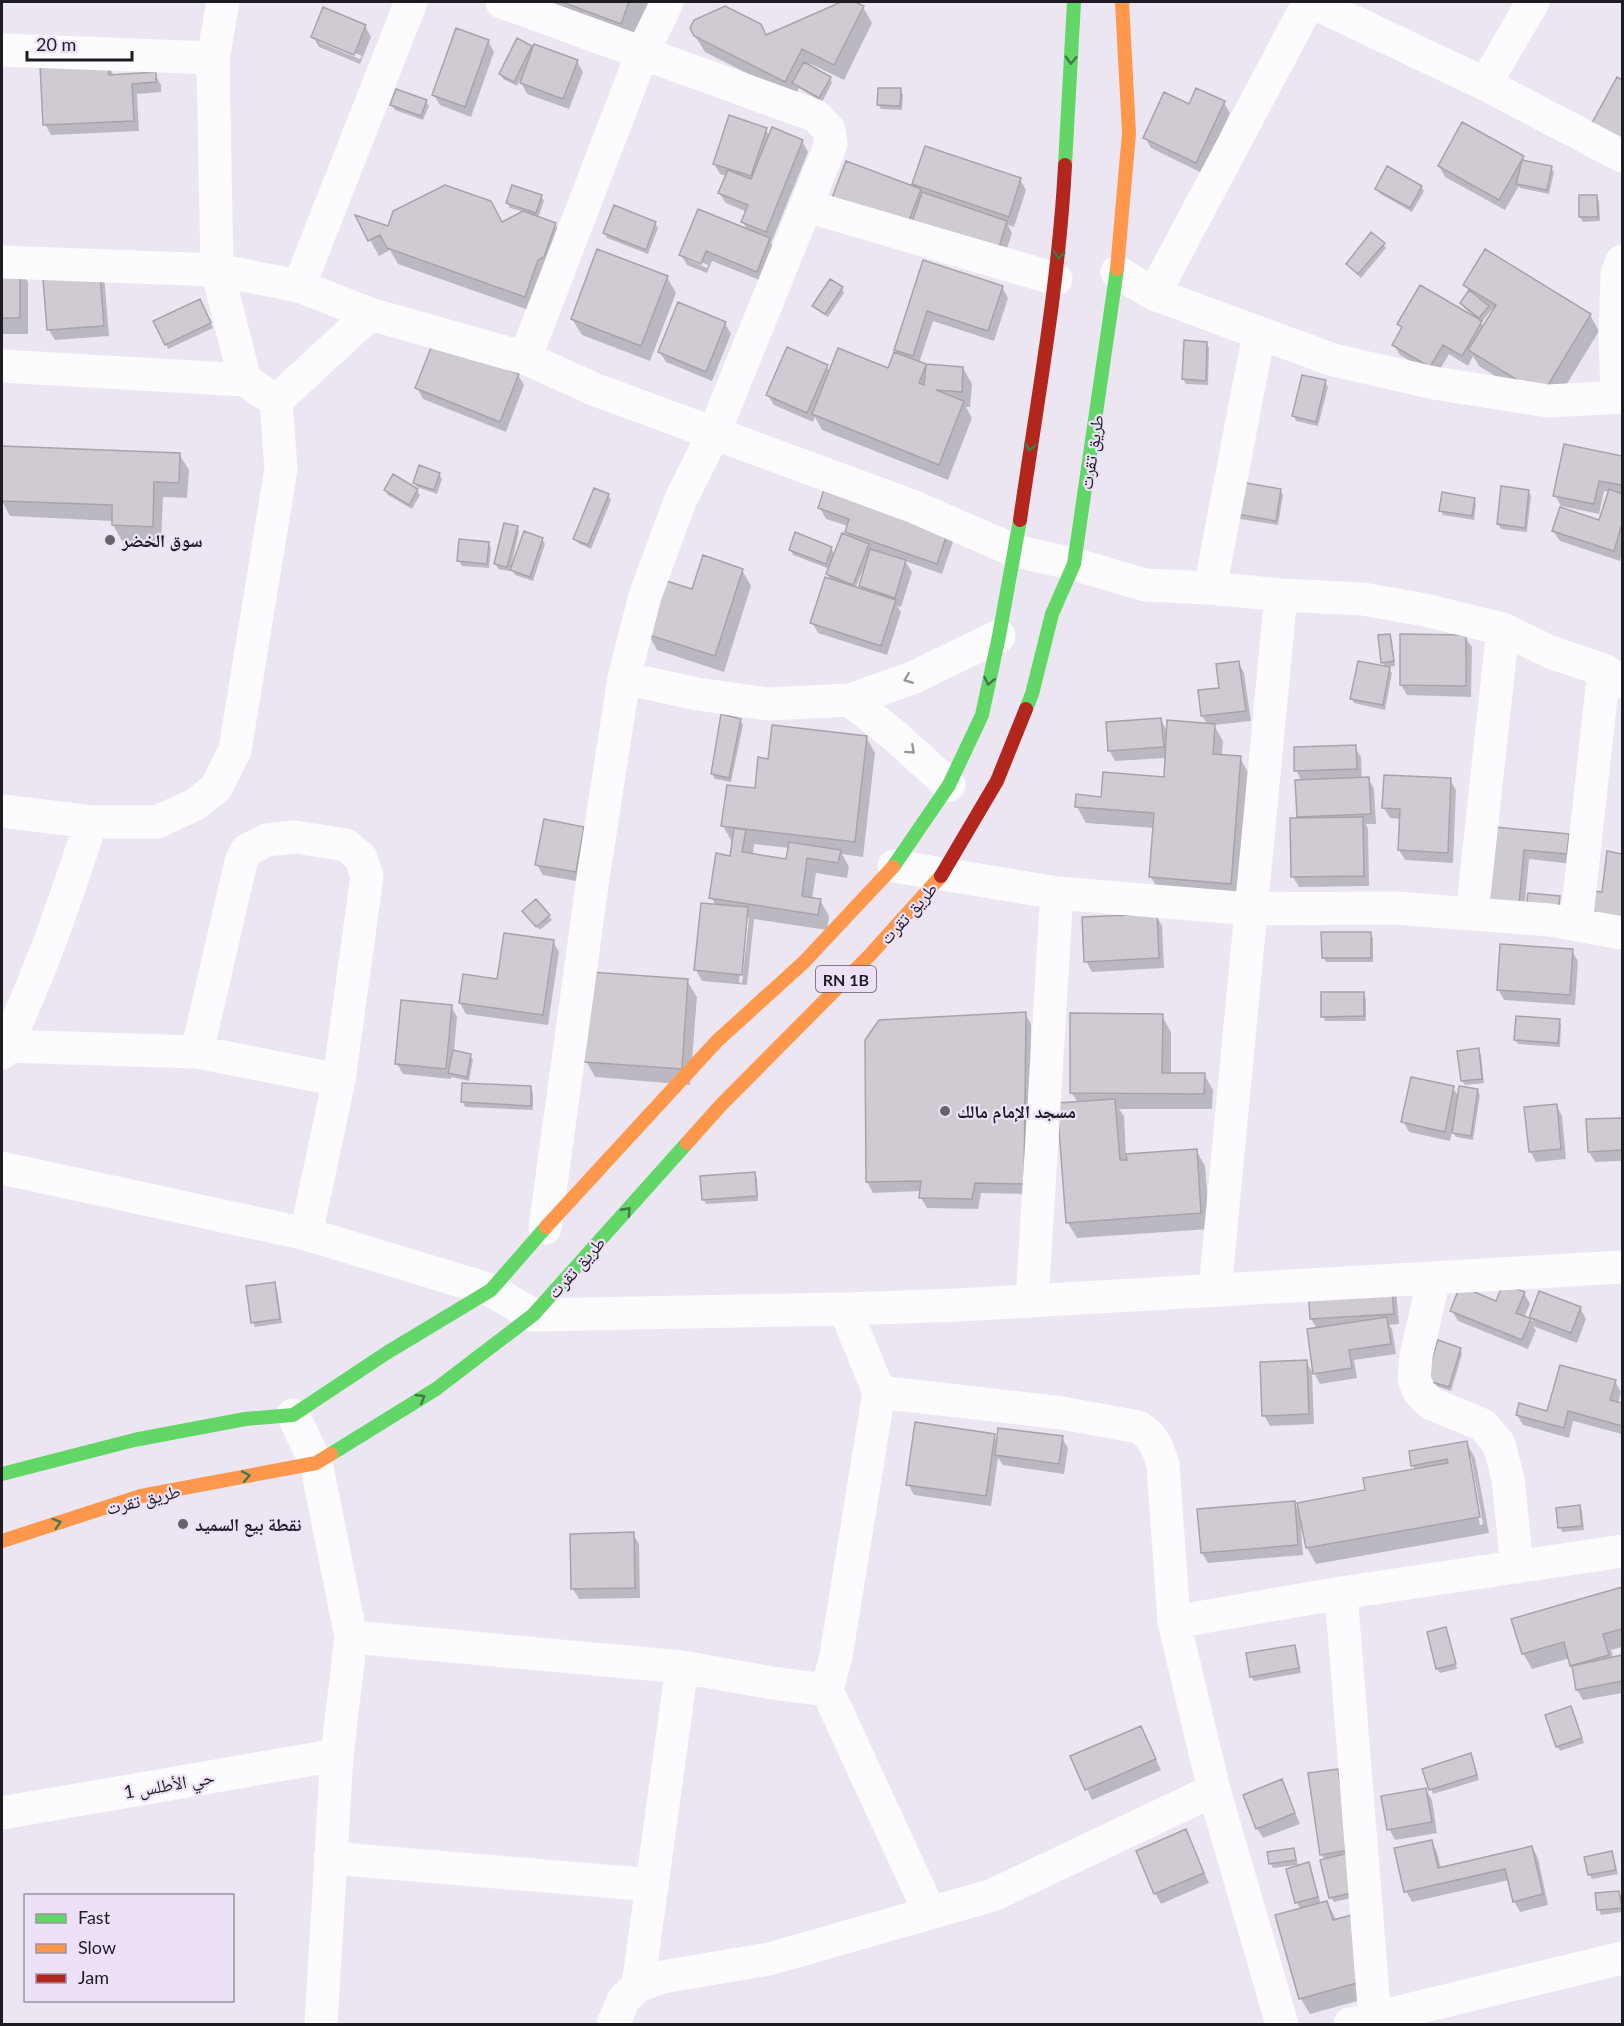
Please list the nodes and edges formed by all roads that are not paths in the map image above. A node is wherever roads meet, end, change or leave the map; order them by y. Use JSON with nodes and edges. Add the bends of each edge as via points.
{"nodes":[{"id":1,"x":223,"y":2,"type":"edge"},
{"id":2,"x":411,"y":2,"type":"edge"},
{"id":3,"x":502,"y":2,"type":"edge"},
{"id":4,"x":667,"y":2,"type":"edge"},
{"id":5,"x":1074,"y":2,"type":"edge"},
{"id":6,"x":1122,"y":2,"type":"edge"},
{"id":7,"x":1310,"y":2,"type":"edge"},
{"id":8,"x":1533,"y":2,"type":"edge"},
{"id":9,"x":2,"y":50,"type":"edge"},
{"id":10,"x":642,"y":54,"type":"junction"},
{"id":11,"x":213,"y":58,"type":"junction"},
{"id":12,"x":1485,"y":84,"type":"junction"},
{"id":13,"x":1623,"y":156,"type":"edge"},
{"id":14,"x":807,"y":206,"type":"junction"},
{"id":15,"x":1623,"y":261,"type":"edge"},
{"id":16,"x":2,"y":262,"type":"edge"},
{"id":17,"x":216,"y":270,"type":"junction"},
{"id":18,"x":1117,"y":272,"type":"junction"},
{"id":19,"x":1056,"y":279,"type":"junction"},
{"id":20,"x":299,"y":286,"type":"junction"},
{"id":21,"x":1154,"y":294,"type":"junction"},
{"id":22,"x":370,"y":314,"type":"junction"},
{"id":23,"x":1259,"y":333,"type":"junction"},
{"id":24,"x":525,"y":358,"type":"junction"},
{"id":25,"x":2,"y":366,"type":"edge"},
{"id":26,"x":245,"y":380,"type":"junction"},
{"id":27,"x":1620,"y":397,"type":"edge"},
{"id":28,"x":276,"y":401,"type":"junction"},
{"id":29,"x":714,"y":433,"type":"junction"},
{"id":30,"x":1015,"y":551,"type":"junction"},
{"id":31,"x":1074,"y":564,"type":"junction"},
{"id":32,"x":1210,"y":588,"type":"junction"},
{"id":33,"x":1281,"y":595,"type":"junction"},
{"id":34,"x":1503,"y":629,"type":"junction"},
{"id":35,"x":999,"y":636,"type":"junction"},
{"id":36,"x":1613,"y":676,"type":"edge"},
{"id":37,"x":624,"y":678,"type":"junction"},
{"id":38,"x":850,"y":700,"type":"junction"},
{"id":39,"x":949,"y":785,"type":"junction"},
{"id":40,"x":2,"y":811,"type":"edge"},
{"id":41,"x":91,"y":822,"type":"junction"},
{"id":42,"x":894,"y":866,"type":"junction"},
{"id":43,"x":943,"y":874,"type":"junction"},
{"id":44,"x":1057,"y":892,"type":"junction"},
{"id":45,"x":1251,"y":909,"type":"junction"},
{"id":46,"x":1472,"y":914,"type":"junction"},
{"id":47,"x":1576,"y":925,"type":"junction"},
{"id":48,"x":1623,"y":933,"type":"edge"},
{"id":49,"x":3,"y":1049,"type":"edge"},
{"id":50,"x":197,"y":1052,"type":"junction"},
{"id":51,"x":339,"y":1080,"type":"junction"},
{"id":52,"x":2,"y":1168,"type":"edge"},
{"id":53,"x":545,"y":1228,"type":"junction"},
{"id":54,"x":306,"y":1234,"type":"junction"},
{"id":55,"x":1623,"y":1267,"type":"edge"},
{"id":56,"x":1434,"y":1278,"type":"junction"},
{"id":57,"x":491,"y":1290,"type":"junction"},
{"id":58,"x":1215,"y":1290,"type":"junction"},
{"id":59,"x":1032,"y":1301,"type":"junction"},
{"id":60,"x":846,"y":1310,"type":"junction"},
{"id":61,"x":533,"y":1315,"type":"junction"},
{"id":62,"x":879,"y":1392,"type":"junction"},
{"id":63,"x":293,"y":1415,"type":"junction"},
{"id":64,"x":316,"y":1463,"type":"junction"},
{"id":65,"x":2,"y":1474,"type":"edge"},
{"id":66,"x":2,"y":1541,"type":"edge"},
{"id":67,"x":1623,"y":1551,"type":"edge"},
{"id":68,"x":1517,"y":1567,"type":"junction"},
{"id":69,"x":1341,"y":1593,"type":"junction"},
{"id":70,"x":1174,"y":1622,"type":"junction"},
{"id":71,"x":351,"y":1637,"type":"junction"},
{"id":72,"x":682,"y":1667,"type":"junction"},
{"id":73,"x":827,"y":1690,"type":"junction"},
{"id":74,"x":337,"y":1755,"type":"junction"},
{"id":75,"x":1214,"y":1790,"type":"junction"},
{"id":76,"x":2,"y":1813,"type":"edge"},
{"id":77,"x":330,"y":1857,"type":"junction"},
{"id":78,"x":652,"y":1885,"type":"junction"},
{"id":79,"x":930,"y":1913,"type":"junction"},
{"id":80,"x":1623,"y":1958,"type":"edge"},
{"id":81,"x":638,"y":1986,"type":"junction"},
{"id":82,"x":1368,"y":2023,"type":"edge"},
{"id":83,"x":321,"y":2025,"type":"edge"},
{"id":84,"x":614,"y":2025,"type":"edge"},
{"id":85,"x":1282,"y":2025,"type":"edge"}],
"edges":[{"from":1,"to":11,"type":"street"},
{"from":2,"to":20,"type":"street"},
{"from":3,"to":10,"type":"street"},
{"from":4,"to":10,"type":"street"},
{"from":5,"to":19,"type":"main road","number":"RN 1B","one_way":true},
{"from":6,"to":18,"type":"main road","name":"طريق تقرت","number":"RN 1B","via":[[1129,133]]},
{"from":7,"to":12,"type":"street"},
{"from":7,"to":21,"type":"street"},
{"from":8,"to":12,"type":"street"},
{"from":9,"to":11,"type":"street"},
{"from":10,"to":14,"type":"street","via":[[816,116],[829,130],[831,144]]},
{"from":10,"to":24,"type":"street"},
{"from":11,"to":17,"type":"street"},
{"from":12,"to":13,"type":"street"},
{"from":14,"to":19,"type":"street"},
{"from":14,"to":29,"type":"street"},
{"from":15,"to":27,"type":"street","via":[[1617,274],[1615,336]]},
{"from":16,"to":17,"type":"street"},
{"from":17,"to":20,"type":"street"},
{"from":17,"to":26,"type":"street"},
{"from":18,"to":21,"type":"street"},
{"from":18,"to":31,"type":"main road","name":"طريق تقرت","number":"RN 1B"},
{"from":19,"to":30,"type":"main road","number":"RN 1B","one_way":true},
{"from":20,"to":22,"type":"street"},
{"from":21,"to":23,"type":"street"},
{"from":22,"to":24,"type":"street"},
{"from":22,"to":28,"type":"street"},
{"from":23,"to":27,"type":"street","via":[[1333,360],[1434,383],[1548,400]]},
{"from":23,"to":32,"type":"street"},
{"from":24,"to":29,"type":"street","via":[[596,390]]},
{"from":25,"to":26,"type":"street"},
{"from":26,"to":28,"type":"street"},
{"from":28,"to":41,"type":"street","via":[[281,469],[235,750],[216,788],[194,806],[157,822]]},
{"from":29,"to":30,"type":"street","via":[[912,506]]},
{"from":29,"to":37,"type":"street","via":[[676,512],[645,597]]},
{"from":30,"to":31,"type":"street"},
{"from":30,"to":35,"type":"main road","number":"RN 1B"},
{"from":31,"to":32,"type":"street","via":[[1145,585]]},
{"from":31,"to":43,"type":"main road","name":"طريق تقرت","number":"RN 1B","via":[[1052,614],[1032,694],[998,782]]},
{"from":32,"to":33,"type":"street"},
{"from":33,"to":34,"type":"street","via":[[1363,599],[1425,609]]},
{"from":33,"to":45,"type":"street"},
{"from":34,"to":36,"type":"street"},
{"from":34,"to":46,"type":"street"},
{"from":35,"to":38,"type":"street","one_way":true,"via":[[912,678]]},
{"from":35,"to":39,"type":"main road","number":"RN 1B","one_way":true,"via":[[982,715]]},
{"from":36,"to":47,"type":"street"},
{"from":37,"to":38,"type":"street","via":[[768,704]]},
{"from":37,"to":53,"type":"street","via":[[592,879]]},
{"from":38,"to":39,"type":"street","one_way":true},
{"from":39,"to":42,"type":"main road","number":"RN 1B"},
{"from":40,"to":41,"type":"street"},
{"from":41,"to":49,"type":"street","via":[[38,975]]},
{"from":42,"to":43,"type":"street"},
{"from":42,"to":53,"type":"main road","number":"RN 1B","via":[[804,962],[717,1041]]},
{"from":43,"to":44,"type":"street"},
{"from":61,"to":43,"type":"main road","name":"طريق تقرت","number":"RN 1B","one_way":true,"via":[[721,1105],[870,955]]},
{"from":44,"to":45,"type":"street"},
{"from":44,"to":59,"type":"street"},
{"from":45,"to":46,"type":"street","via":[[1395,908]]},
{"from":45,"to":58,"type":"street"},
{"from":46,"to":47,"type":"street"},
{"from":47,"to":48,"type":"street"},
{"from":49,"to":50,"type":"street"},
{"from":50,"to":51,"type":"street"},
{"from":50,"to":51,"type":"street","via":[[247,850],[267,840],[296,837],[346,845],[361,858],[367,876]]},
{"from":51,"to":54,"type":"street"},
{"from":52,"to":54,"type":"street"},
{"from":53,"to":57,"type":"main road","number":"RN 1B"},
{"from":54,"to":57,"type":"street"},
{"from":55,"to":56,"type":"street"},
{"from":56,"to":58,"type":"street"},
{"from":56,"to":68,"type":"street","via":[[1414,1379],[1419,1393],[1432,1404],[1483,1425],[1499,1444],[1508,1479]]},
{"from":57,"to":61,"type":"street"},
{"from":57,"to":63,"type":"main road","number":"RN 1B"},
{"from":58,"to":59,"type":"street"},
{"from":59,"to":60,"type":"street"},
{"from":60,"to":61,"type":"street"},
{"from":60,"to":62,"type":"street"},
{"from":64,"to":61,"type":"main road","name":"طريق تقرت","number":"RN 1B","one_way":true,"via":[[436,1389]]},
{"from":62,"to":70,"type":"street","via":[[1062,1413],[1137,1427],[1149,1433],[1158,1446],[1163,1465]]},
{"from":62,"to":73,"type":"street","via":[[836,1656]]},
{"from":63,"to":64,"type":"street"},
{"from":63,"to":65,"type":"main road","number":"RN 1B","via":[[245,1419],[134,1440]]},
{"from":66,"to":64,"type":"main road","name":"طريق تقرت","number":"RN 1B","one_way":true,"via":[[141,1496]]},
{"from":64,"to":71,"type":"street"},
{"from":67,"to":68,"type":"street"},
{"from":68,"to":69,"type":"street"},
{"from":69,"to":70,"type":"street"},
{"from":69,"to":82,"type":"street"},
{"from":70,"to":75,"type":"street"},
{"from":71,"to":72,"type":"street"},
{"from":71,"to":74,"type":"street"},
{"from":72,"to":73,"type":"street"},
{"from":72,"to":78,"type":"street"},
{"from":73,"to":79,"type":"street"},
{"from":74,"to":76,"type":"street","name":"حي الأطلس 1"},
{"from":74,"to":77,"type":"street"},
{"from":75,"to":79,"type":"street","via":[[993,1895]]},
{"from":75,"to":85,"type":"street"},
{"from":77,"to":78,"type":"street"},
{"from":77,"to":83,"type":"street"},
{"from":78,"to":81,"type":"street"},
{"from":79,"to":81,"type":"street","via":[[770,1959],[662,1977]]},
{"from":80,"to":82,"type":"street"},
{"from":81,"to":84,"type":"street","via":[[624,1999]]}]}
